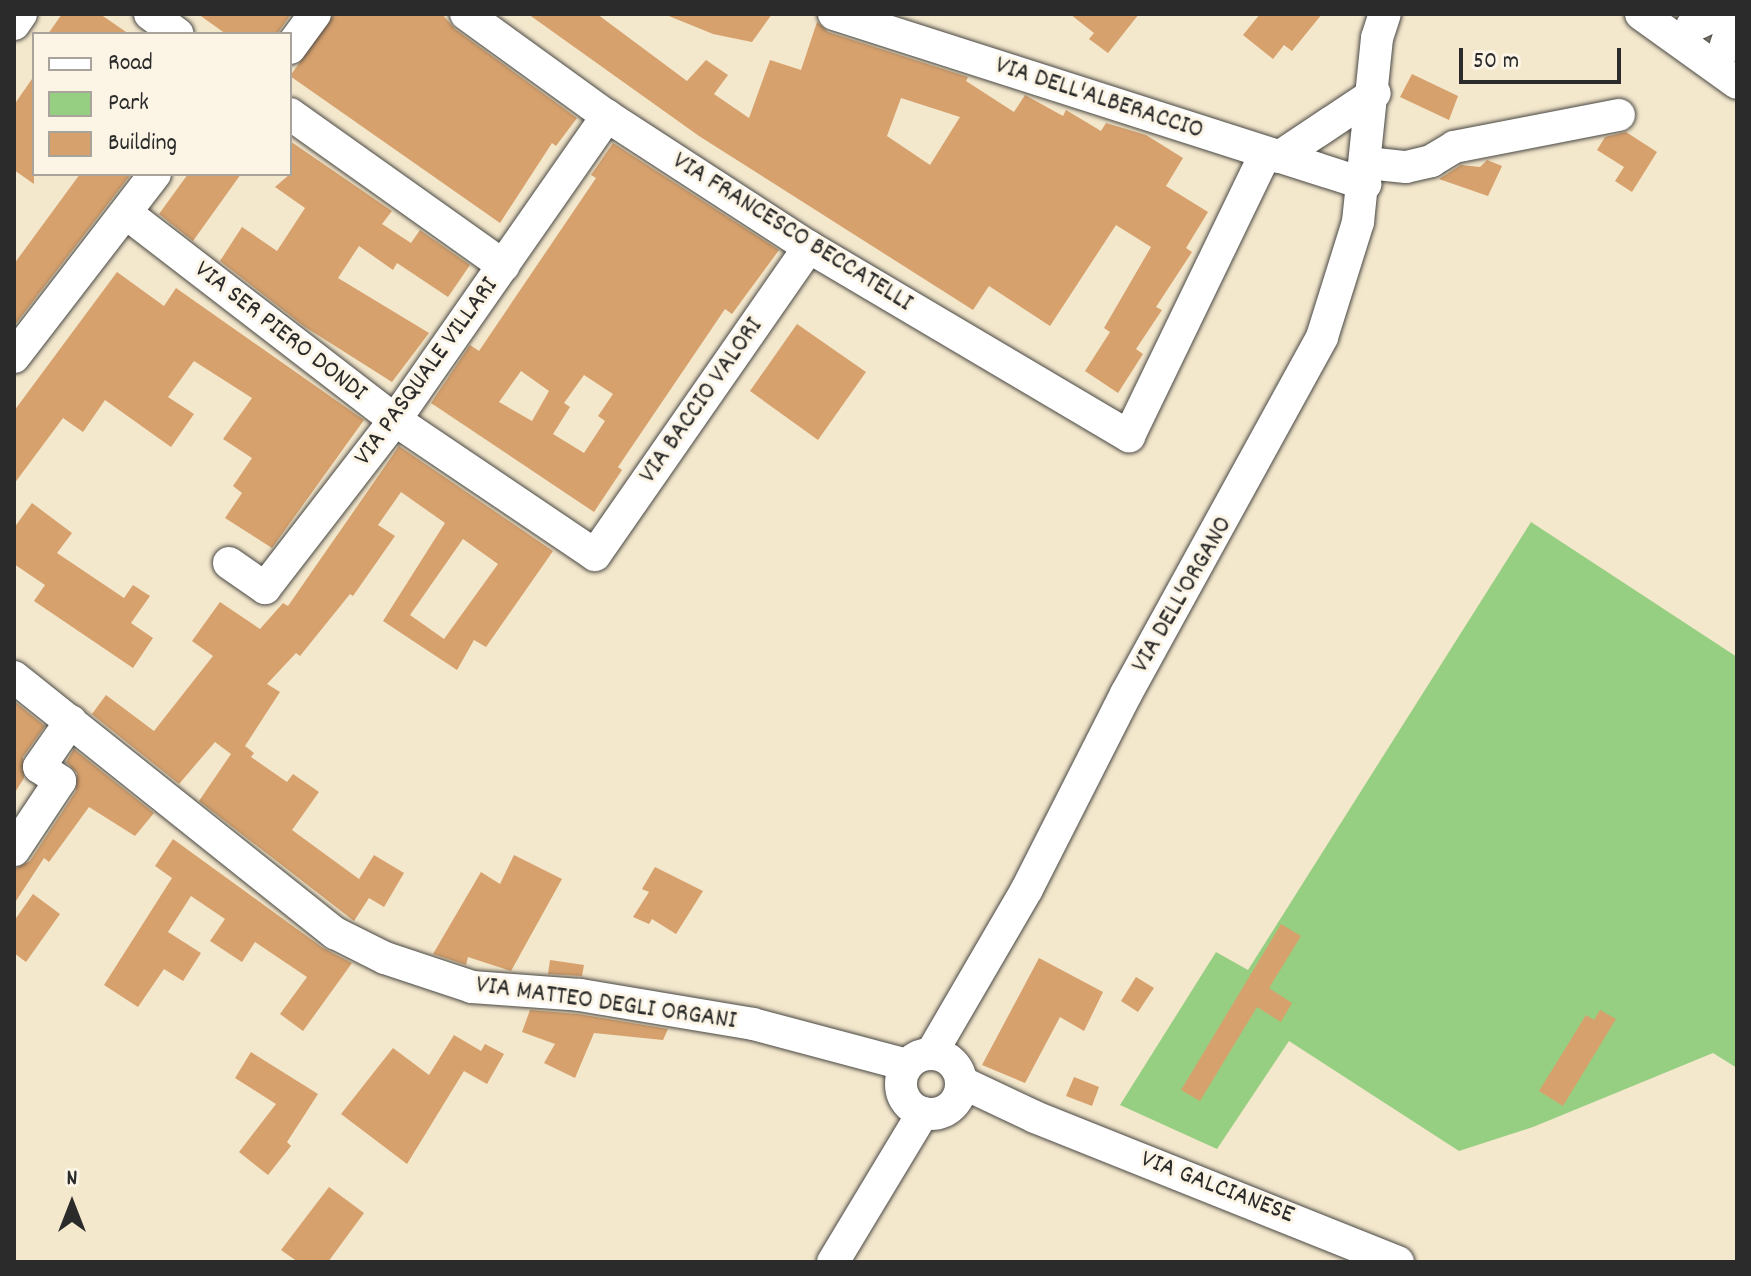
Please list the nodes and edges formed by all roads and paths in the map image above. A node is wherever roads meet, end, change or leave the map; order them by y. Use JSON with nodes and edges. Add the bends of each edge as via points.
{"nodes":[{"id":1,"x":21,"y":14,"type":"edge"},
{"id":2,"x":150,"y":14,"type":"edge"},
{"id":3,"x":315,"y":14,"type":"edge"},
{"id":4,"x":466,"y":14,"type":"edge"},
{"id":5,"x":834,"y":14,"type":"edge"},
{"id":6,"x":1641,"y":14,"type":"edge"},
{"id":7,"x":1736,"y":14,"type":"edge"},
{"id":8,"x":1695,"y":18,"type":"edge"},
{"id":9,"x":1376,"y":22,"type":"edge"},
{"id":10,"x":14,"y":24,"type":"edge"},
{"id":11,"x":175,"y":32,"type":"edge"},
{"id":12,"x":292,"y":45,"type":"edge"},
{"id":13,"x":1731,"y":54,"type":"edge"},
{"id":14,"x":1737,"y":83,"type":"edge"},
{"id":15,"x":1375,"y":93,"type":"junction"},
{"id":16,"x":292,"y":115,"type":"edge"},
{"id":17,"x":1619,"y":115,"type":"dead end"},
{"id":18,"x":607,"y":116,"type":"junction"},
{"id":19,"x":1272,"y":155,"type":"junction"},
{"id":20,"x":1366,"y":173,"type":"junction"},
{"id":21,"x":154,"y":176,"type":"edge"},
{"id":22,"x":126,"y":213,"type":"junction"},
{"id":23,"x":809,"y":247,"type":"junction"},
{"id":24,"x":504,"y":266,"type":"junction"},
{"id":25,"x":14,"y":357,"type":"edge"},
{"id":26,"x":395,"y":420,"type":"junction"},
{"id":27,"x":595,"y":555,"type":"joint"},
{"id":28,"x":229,"y":563,"type":"dead end"},
{"id":29,"x":14,"y":677,"type":"edge"},
{"id":30,"x":71,"y":721,"type":"junction"},
{"id":31,"x":14,"y":850,"type":"edge"},
{"id":32,"x":934,"y":1084,"type":"junction"},
{"id":33,"x":833,"y":1262,"type":"edge"},
{"id":34,"x":1398,"y":1262,"type":"edge"}],
"edges":[{"from":1,"to":10,"type":"street"},
{"from":2,"to":11,"type":"street"},
{"from":3,"to":12,"type":"street"},
{"from":4,"to":18,"type":"street","name":"VIA FRANCESCO BECCATELLI"},
{"from":5,"to":19,"type":"street","name":"VIA DELL'ALBERACCIO"},
{"from":6,"to":14,"type":"street"},
{"from":7,"to":13,"type":"street"},
{"from":8,"to":13,"type":"street"},
{"from":9,"to":15,"type":"street","name":"VIA DELL'ORGANO"},
{"from":15,"to":19,"type":"street"},
{"from":15,"to":20,"type":"street","name":"VIA DELL'ORGANO"},
{"from":16,"to":24,"type":"street"},
{"from":17,"to":20,"type":"street","name":"VIA DELL'ALBERACCIO","via":[[1454,147],[1431,161]]},
{"from":18,"to":23,"type":"street","name":"VIA FRANCESCO BECCATELLI"},
{"from":18,"to":24,"type":"street","name":"VIA PASQUALE VILLARI"},
{"from":19,"to":20,"type":"street","name":"VIA DELL'ALBERACCIO"},
{"from":19,"to":23,"type":"street","name":"VIA FRANCESCO BECCATELLI","via":[[1129,436]]},
{"from":20,"to":32,"type":"street","name":"VIA DELL'ORGANO","via":[[1345,276],[1322,337],[969,994]]},
{"from":21,"to":22,"type":"street"},
{"from":22,"to":25,"type":"street"},
{"from":22,"to":26,"type":"street","name":"VIA SER PIERO DONDI"},
{"from":23,"to":27,"type":"street","name":"VIA BACCIO VALORI"},
{"from":24,"to":26,"type":"street","name":"VIA PASQUALE VILLARI"},
{"from":26,"to":27,"type":"street","name":"VIA SER PIERO DONDI"},
{"from":26,"to":28,"type":"street","name":"VIA PASQUALE VILLARI","via":[[265,588]]},
{"from":29,"to":30,"type":"street","name":"VIA MATTEO DEGLI ORGANI"},
{"from":30,"to":31,"type":"street","via":[[39,767],[60,781]]},
{"from":30,"to":32,"type":"street","name":"VIA MATTEO DEGLI ORGANI","via":[[335,933],[385,958],[472,987],[580,995],[753,1024]]},
{"from":32,"to":33,"type":"street","name":"VIA DELL'ORGANO"},
{"from":32,"to":34,"type":"street","name":"VIA GALCIANESE","via":[[1035,1117]]}]}
